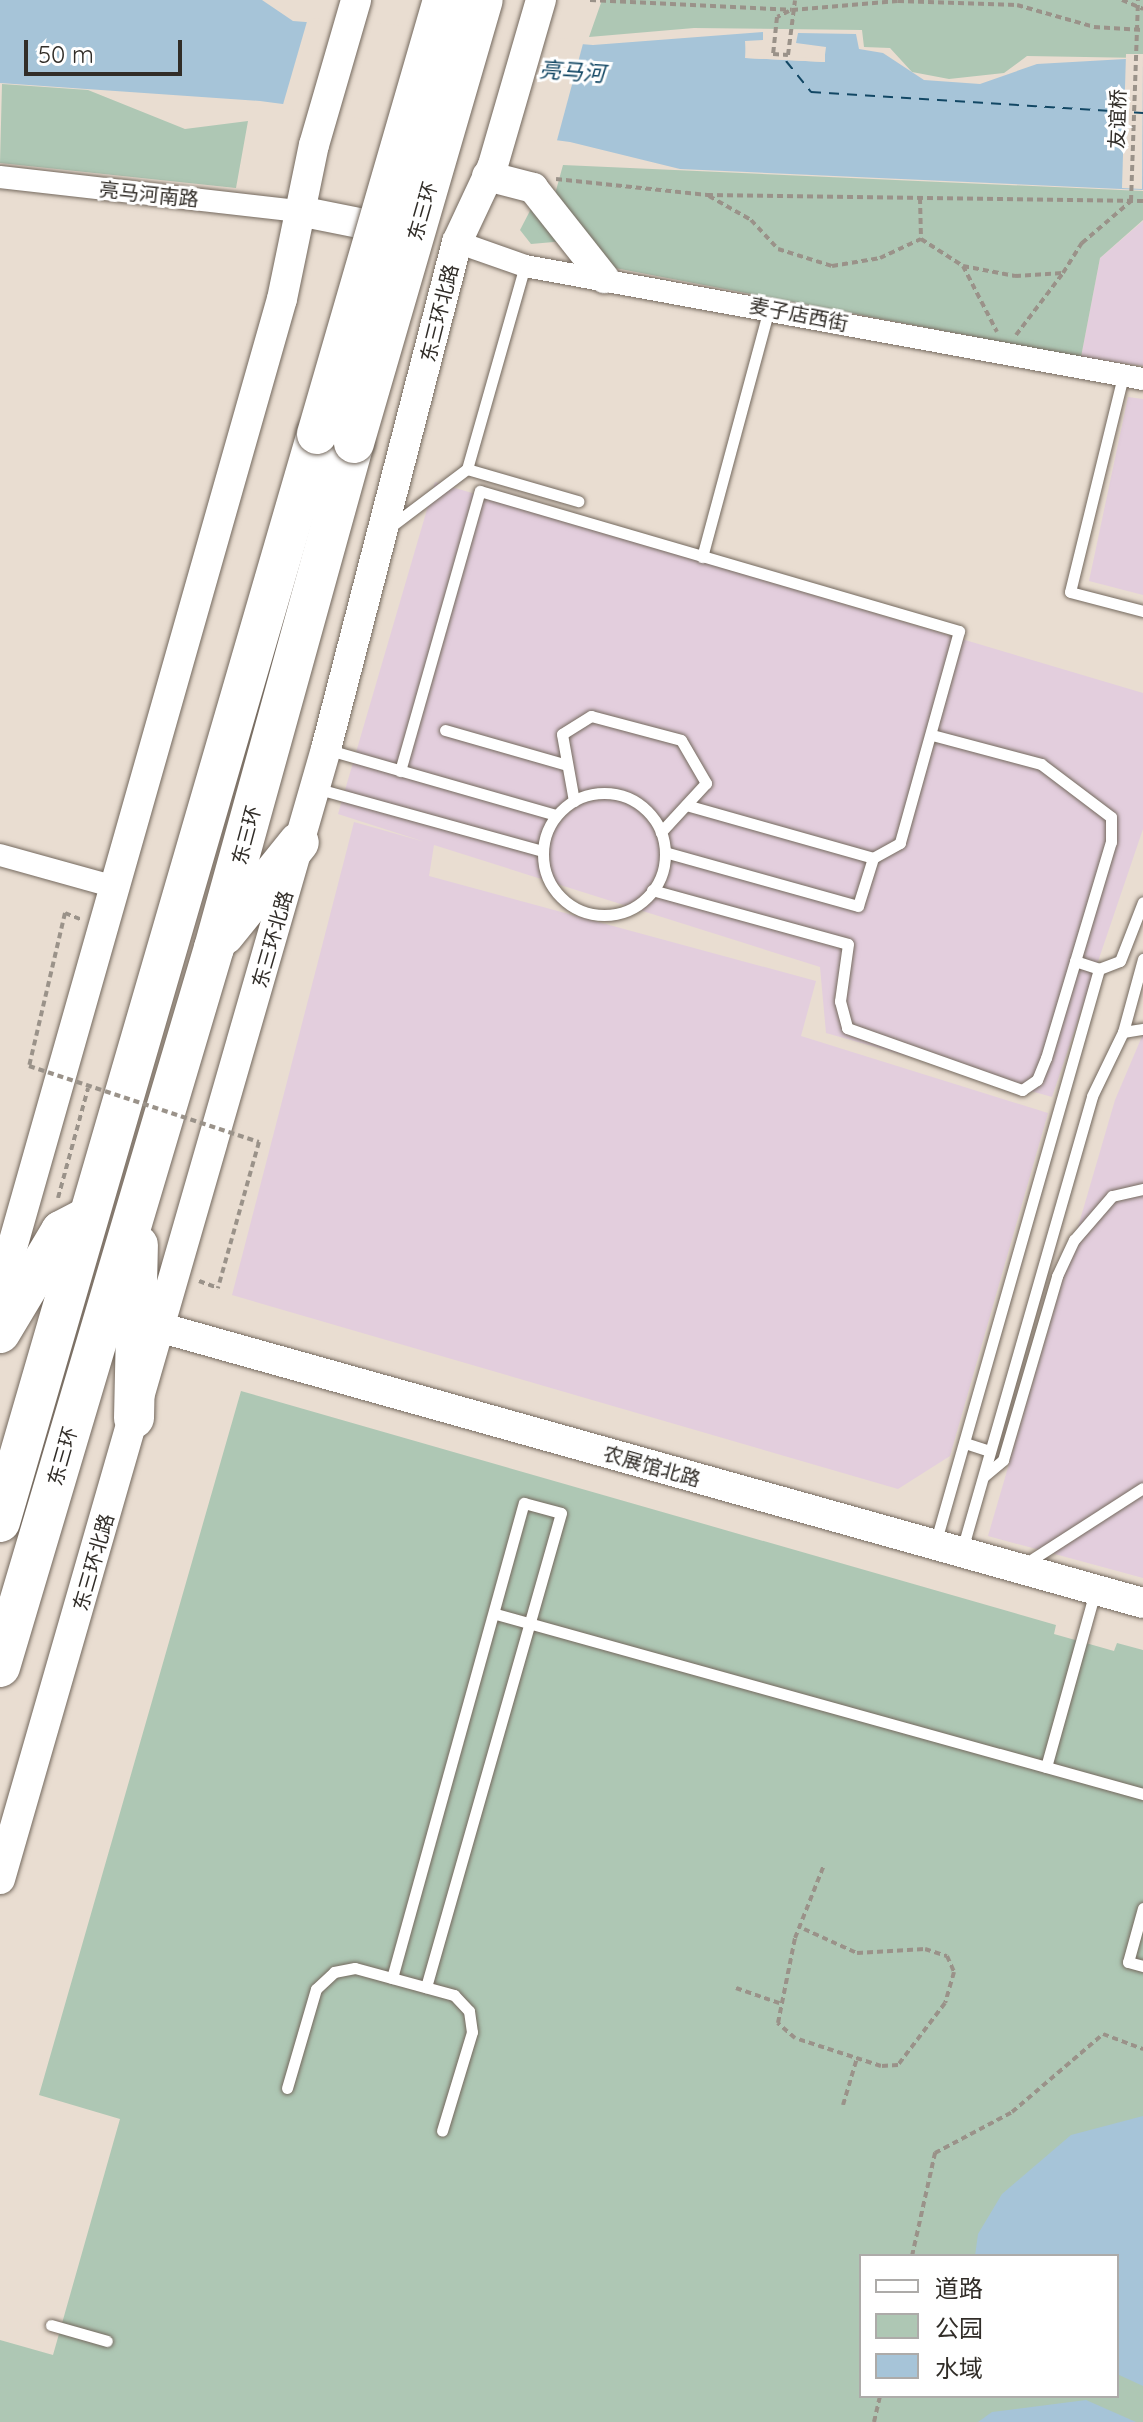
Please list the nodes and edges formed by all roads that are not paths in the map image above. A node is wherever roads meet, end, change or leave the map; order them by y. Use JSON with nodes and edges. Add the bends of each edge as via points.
{"nodes":[{"id":1,"x":356,"y":0,"type":"edge"},
{"id":2,"x":443,"y":0,"type":"edge"},
{"id":3,"x":483,"y":0,"type":"edge"},
{"id":4,"x":540,"y":4,"type":"edge"},
{"id":5,"x":490,"y":170,"type":"junction"},
{"id":6,"x":0,"y":177,"type":"edge"},
{"id":7,"x":299,"y":211,"type":"junction"},
{"id":8,"x":457,"y":242,"type":"junction"},
{"id":9,"x":525,"y":266,"type":"junction"},
{"id":10,"x":604,"y":278,"type":"junction"},
{"id":11,"x":769,"y":308,"type":"junction"},
{"id":12,"x":1133,"y":378,"type":"edge"},
{"id":13,"x":336,"y":439,"type":"junction"},
{"id":14,"x":467,"y":469,"type":"junction"},
{"id":15,"x":578,"y":501,"type":"dead end"},
{"id":16,"x":378,"y":536,"type":"junction"},
{"id":17,"x":702,"y":557,"type":"junction"},
{"id":18,"x":1143,"y":611,"type":"edge"},
{"id":19,"x":445,"y":730,"type":"dead end"},
{"id":20,"x":932,"y":735,"type":"junction"},
{"id":21,"x":326,"y":749,"type":"junction"},
{"id":22,"x":567,"y":765,"type":"junction"},
{"id":23,"x":400,"y":771,"type":"junction"},
{"id":24,"x":315,"y":788,"type":"junction"},
{"id":25,"x":574,"y":801,"type":"junction"},
{"id":26,"x":686,"y":805,"type":"junction"},
{"id":27,"x":556,"y":815,"type":"junction"},
{"id":28,"x":661,"y":832,"type":"junction"},
{"id":29,"x":299,"y":842,"type":"junction"},
{"id":30,"x":542,"y":851,"type":"junction"},
{"id":31,"x":665,"y":852,"type":"junction"},
{"id":32,"x":0,"y":855,"type":"edge"},
{"id":33,"x":873,"y":858,"type":"junction"},
{"id":34,"x":115,"y":887,"type":"junction"},
{"id":35,"x":652,"y":890,"type":"junction"},
{"id":36,"x":1143,"y":902,"type":"edge"},
{"id":37,"x":214,"y":948,"type":"junction"},
{"id":38,"x":1143,"y":959,"type":"edge"},
{"id":39,"x":1075,"y":961,"type":"junction"},
{"id":40,"x":1099,"y":969,"type":"junction"},
{"id":41,"x":1143,"y":1029,"type":"edge"},
{"id":42,"x":1123,"y":1032,"type":"junction"},
{"id":43,"x":1143,"y":1189,"type":"edge"},
{"id":44,"x":139,"y":1193,"type":"junction"},
{"id":45,"x":88,"y":1217,"type":"junction"},
{"id":46,"x":0,"y":1290,"type":"edge"},
{"id":47,"x":162,"y":1328,"type":"junction"},
{"id":48,"x":0,"y":1333,"type":"edge"},
{"id":49,"x":134,"y":1418,"type":"junction"},
{"id":50,"x":965,"y":1443,"type":"junction"},
{"id":51,"x":989,"y":1451,"type":"junction"},
{"id":52,"x":984,"y":1476,"type":"junction"},
{"id":53,"x":1143,"y":1488,"type":"edge"},
{"id":54,"x":0,"y":1522,"type":"edge"},
{"id":55,"x":948,"y":1550,"type":"junction"},
{"id":56,"x":1018,"y":1569,"type":"junction"},
{"id":57,"x":1095,"y":1591,"type":"junction"},
{"id":58,"x":1143,"y":1603,"type":"edge"},
{"id":59,"x":496,"y":1614,"type":"junction"},
{"id":60,"x":528,"y":1623,"type":"junction"},
{"id":61,"x":0,"y":1667,"type":"edge"},
{"id":62,"x":1046,"y":1767,"type":"junction"},
{"id":63,"x":1143,"y":1794,"type":"edge"},
{"id":64,"x":0,"y":1879,"type":"edge"},
{"id":65,"x":1143,"y":1908,"type":"edge"},
{"id":66,"x":1143,"y":1966,"type":"edge"},
{"id":67,"x":392,"y":1978,"type":"junction"},
{"id":68,"x":426,"y":1987,"type":"junction"},
{"id":69,"x":287,"y":2088,"type":"dead end"},
{"id":70,"x":442,"y":2131,"type":"dead end"},
{"id":71,"x":51,"y":2325,"type":"dead end"},
{"id":72,"x":107,"y":2341,"type":"dead end"}],
"edges":[{"from":1,"to":7,"type":"street"},
{"from":2,"to":13,"type":"highway","name":"东三环","bridge":true},
{"from":3,"to":13,"type":"highway","name":"东三环","bridge":true},
{"from":4,"to":5,"type":"street","name":"东三环北路"},
{"from":5,"to":8,"type":"street","name":"东三环北路"},
{"from":5,"to":10,"type":"street","via":[[533,188]]},
{"from":6,"to":7,"type":"street","name":"亮马河南路"},
{"from":7,"to":8,"type":"street"},
{"from":7,"to":34,"type":"street","via":[[282,299]]},
{"from":8,"to":9,"type":"street","name":"麦子店西街"},
{"from":8,"to":16,"type":"street","name":"东三环北路"},
{"from":9,"to":10,"type":"street","name":"麦子店西街"},
{"from":9,"to":14,"type":"lane"},
{"from":10,"to":11,"type":"street","name":"麦子店西街"},
{"from":11,"to":12,"type":"street","name":"麦子店西街"},
{"from":11,"to":17,"type":"lane"},
{"from":12,"to":18,"type":"lane","via":[[1070,592]]},
{"from":13,"to":37,"type":"highway","name":"东三环"},
{"from":13,"to":45,"type":"highway","name":"东三环"},
{"from":14,"to":15,"type":"lane"},
{"from":14,"to":16,"type":"lane"},
{"from":16,"to":21,"type":"street","name":"东三环北路"},
{"from":17,"to":20,"type":"lane","via":[[959,631]]},
{"from":17,"to":23,"type":"lane","via":[[480,491]]},
{"from":19,"to":22,"type":"lane"},
{"from":20,"to":33,"type":"lane","via":[[900,843]]},
{"from":20,"to":39,"type":"lane","via":[[1041,764],[1111,817],[1111,842]]},
{"from":21,"to":23,"type":"lane"},
{"from":21,"to":24,"type":"street","name":"东三环北路"},
{"from":22,"to":25,"type":"lane"},
{"from":22,"to":26,"type":"lane","via":[[562,734],[591,716],[681,740],[706,783]]},
{"from":23,"to":27,"type":"lane"},
{"from":24,"to":29,"type":"street","name":"东三环北路"},
{"from":24,"to":30,"type":"lane"},
{"from":25,"to":27,"type":"lane"},
{"from":25,"to":28,"type":"lane","via":[[605,793],[626,797]]},
{"from":26,"to":28,"type":"lane"},
{"from":26,"to":33,"type":"lane"},
{"from":27,"to":30,"type":"lane"},
{"from":28,"to":31,"type":"lane"},
{"from":29,"to":37,"type":"highway"},
{"from":29,"to":47,"type":"street","name":"东三环北路"},
{"from":30,"to":35,"type":"lane","via":[[557,894],[593,915],[620,914]]},
{"from":31,"to":33,"type":"lane","via":[[858,906]]},
{"from":31,"to":35,"type":"lane"},
{"from":32,"to":34,"type":"street"},
{"from":34,"to":46,"type":"street"},
{"from":35,"to":39,"type":"lane","via":[[848,944],[840,1001],[847,1028],[1022,1090],[1037,1080]]},
{"from":36,"to":40,"type":"lane","via":[[1120,961]]},
{"from":37,"to":44,"type":"highway","name":"东三环"},
{"from":38,"to":42,"type":"lane"},
{"from":39,"to":40,"type":"lane"},
{"from":40,"to":50,"type":"lane"},
{"from":41,"to":42,"type":"lane"},
{"from":42,"to":51,"type":"lane","via":[[1092,1096]]},
{"from":43,"to":52,"type":"lane","via":[[1112,1196],[1074,1240],[1057,1276],[1003,1460]]},
{"from":44,"to":49,"type":"highway"},
{"from":44,"to":61,"type":"highway","name":"东三环"},
{"from":45,"to":48,"type":"highway","via":[[61,1231]]},
{"from":45,"to":54,"type":"highway","name":"东三环"},
{"from":47,"to":49,"type":"street","name":"东三环北路"},
{"from":47,"to":55,"type":"street","name":"农展馆北路"},
{"from":49,"to":64,"type":"street","name":"东三环北路"},
{"from":50,"to":51,"type":"lane"},
{"from":50,"to":55,"type":"lane"},
{"from":51,"to":52,"type":"lane"},
{"from":52,"to":55,"type":"lane"},
{"from":53,"to":56,"type":"lane"},
{"from":55,"to":56,"type":"street","name":"农展馆北路"},
{"from":56,"to":57,"type":"street","name":"农展馆北路"},
{"from":57,"to":58,"type":"street","name":"农展馆北路"},
{"from":57,"to":62,"type":"lane"},
{"from":59,"to":60,"type":"lane"},
{"from":59,"to":60,"type":"lane","via":[[524,1503],[561,1513]]},
{"from":59,"to":67,"type":"lane"},
{"from":60,"to":62,"type":"lane"},
{"from":60,"to":68,"type":"lane"},
{"from":62,"to":63,"type":"lane"},
{"from":65,"to":66,"type":"lane","via":[[1128,1962]]},
{"from":67,"to":68,"type":"lane"},
{"from":67,"to":69,"type":"lane","via":[[355,1968],[334,1972],[316,1989]]},
{"from":68,"to":70,"type":"lane","via":[[454,1995],[469,2011],[472,2032]]},
{"from":71,"to":72,"type":"lane"}]}
